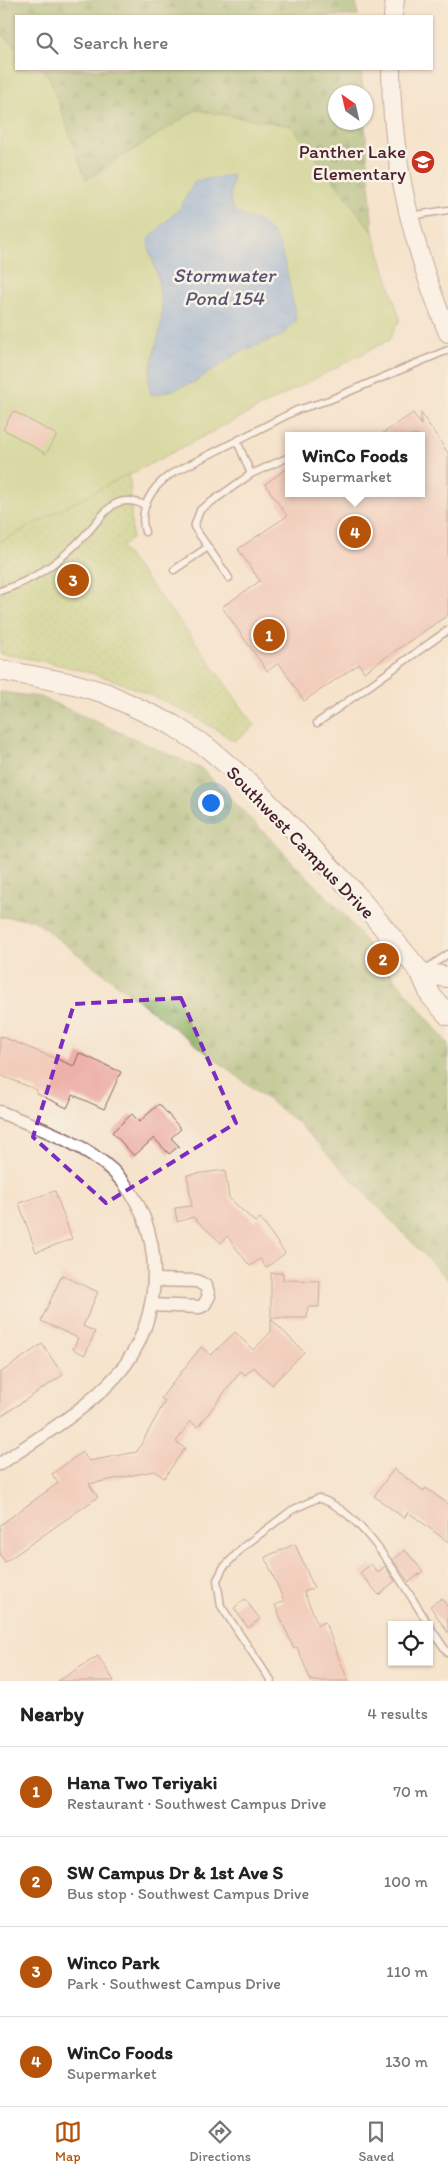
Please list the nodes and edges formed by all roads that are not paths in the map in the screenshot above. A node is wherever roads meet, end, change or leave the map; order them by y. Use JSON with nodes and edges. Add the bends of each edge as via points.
{"nodes":[{"id":1,"x":395,"y":0,"type":"edge"},
{"id":2,"x":393,"y":15,"type":"edge"},
{"id":3,"x":391,"y":70,"type":"edge"},
{"id":4,"x":448,"y":210,"type":"edge"},
{"id":5,"x":410,"y":216,"type":"junction"},
{"id":6,"x":448,"y":333,"type":"edge"},
{"id":7,"x":448,"y":350,"type":"edge"},
{"id":8,"x":237,"y":441,"type":"junction"},
{"id":9,"x":285,"y":459,"type":"edge"},
{"id":10,"x":251,"y":474,"type":"junction"},
{"id":11,"x":145,"y":505,"type":"junction"},
{"id":12,"x":145,"y":532,"type":"dead end"},
{"id":13,"x":208,"y":547,"type":"junction"},
{"id":14,"x":174,"y":570,"type":"dead end"},
{"id":15,"x":229,"y":578,"type":"dead end"},
{"id":16,"x":0,"y":591,"type":"edge"},
{"id":17,"x":448,"y":630,"type":"edge"},
{"id":18,"x":0,"y":670,"type":"edge"},
{"id":19,"x":317,"y":724,"type":"dead end"},
{"id":20,"x":448,"y":954,"type":"edge"},
{"id":21,"x":421,"y":973,"type":"junction"},
{"id":22,"x":448,"y":977,"type":"edge"},
{"id":23,"x":448,"y":1015,"type":"edge"},
{"id":24,"x":0,"y":1112,"type":"edge"},
{"id":25,"x":154,"y":1284,"type":"junction"},
{"id":26,"x":151,"y":1305,"type":"junction"},
{"id":27,"x":0,"y":1464,"type":"edge"},
{"id":28,"x":448,"y":1653,"type":"edge"},
{"id":29,"x":271,"y":1681,"type":"edge"}],
"edges":[{"from":1,"to":2,"type":"main road"},
{"from":3,"to":5,"type":"main road","via":[[396,145]]},
{"from":4,"to":5,"type":"lane"},
{"from":5,"to":6,"type":"main road","via":[[429,286]]},
{"from":7,"to":8,"type":"lane","via":[[297,410]]},
{"from":8,"to":10,"type":"lane"},
{"from":8,"to":11,"type":"lane","via":[[165,478]]},
{"from":9,"to":10,"type":"lane"},
{"from":10,"to":13,"type":"lane","via":[[200,510],[194,526]]},
{"from":11,"to":12,"type":"lane","via":[[142,520]]},
{"from":11,"to":16,"type":"lane","via":[[124,501],[113,504],[49,569]]},
{"from":13,"to":14,"type":"lane"},
{"from":13,"to":15,"type":"lane"},
{"from":17,"to":19,"type":"lane"},
{"from":18,"to":21,"type":"main road","name":"Southwest Campus Drive","via":[[105,693],[171,724],[208,748],[250,784],[296,831]]},
{"from":20,"to":21,"type":"lane"},
{"from":21,"to":22,"type":"main road"},
{"from":21,"to":23,"type":"main road","name":"Southwest Campus Drive","via":[[431,996]]},
{"from":24,"to":25,"type":"street","via":[[77,1146],[119,1178],[142,1216],[152,1249]]},
{"from":25,"to":26,"type":"street"},
{"from":25,"to":26,"type":"street","via":[[197,1281],[206,1286],[209,1296],[200,1307]]},
{"from":26,"to":27,"type":"street","via":[[141,1339],[117,1375],[76,1411]]},
{"from":28,"to":29,"type":"lane","via":[[364,1531],[330,1501],[318,1498],[292,1510],[243,1547],[223,1568],[217,1580],[221,1606]]}]}
